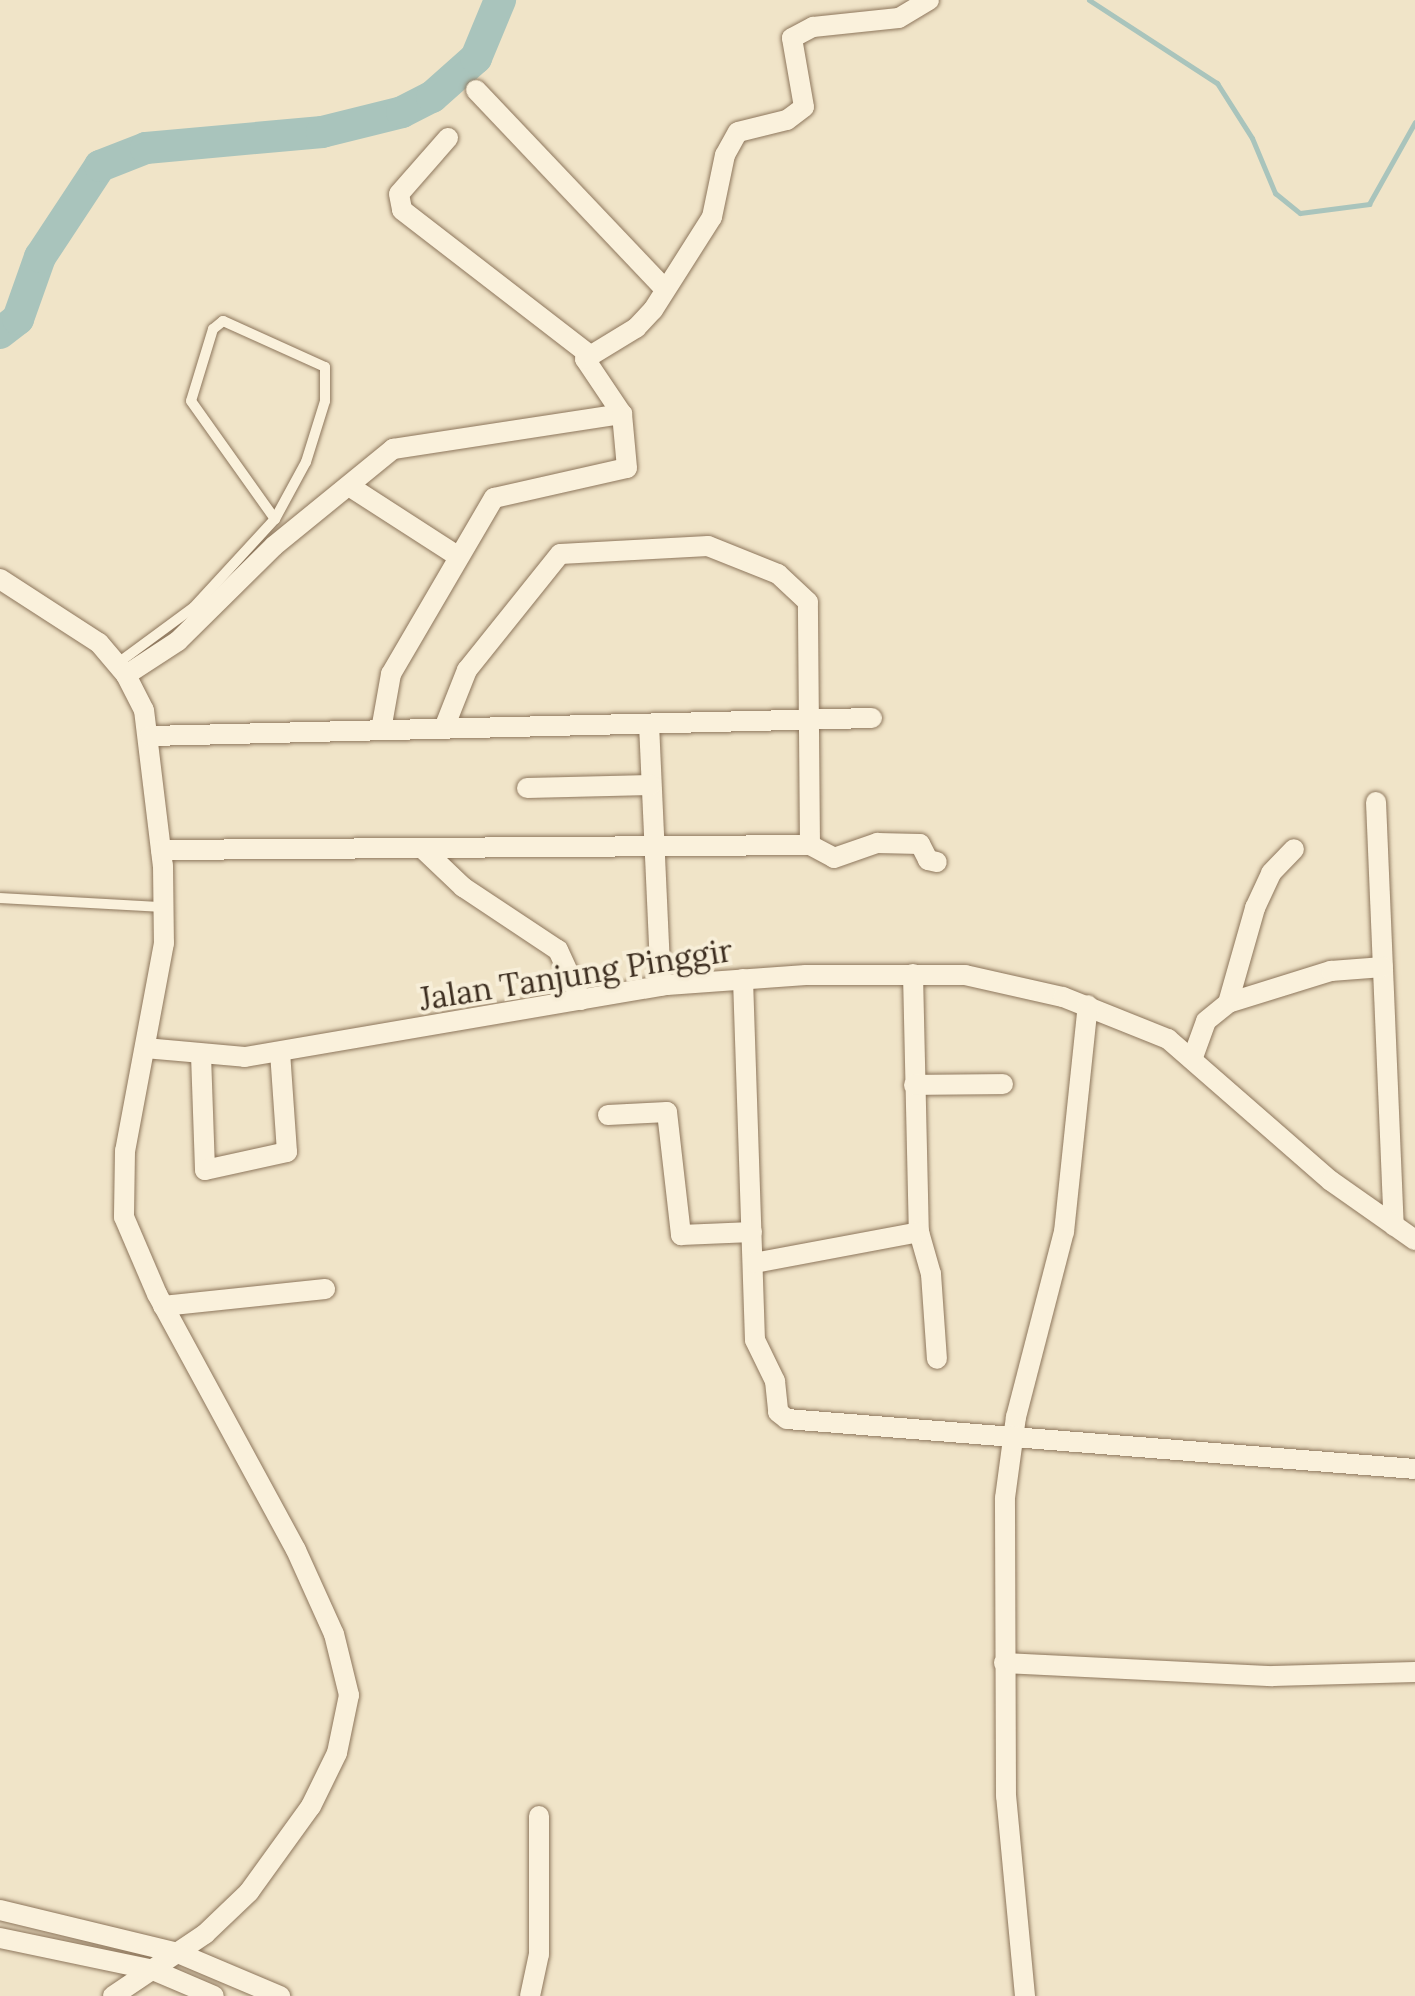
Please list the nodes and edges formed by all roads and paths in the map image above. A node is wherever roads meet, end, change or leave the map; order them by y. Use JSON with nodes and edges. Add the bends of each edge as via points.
{"nodes":[{"id":1,"x":929,"y":0,"type":"edge"},
{"id":2,"x":476,"y":90,"type":"dead end"},
{"id":3,"x":448,"y":138,"type":"dead end"},
{"id":4,"x":665,"y":289,"type":"junction"},
{"id":5,"x":588,"y":354,"type":"junction"},
{"id":6,"x":622,"y":414,"type":"junction"},
{"id":7,"x":349,"y":486,"type":"junction"},
{"id":8,"x":275,"y":519,"type":"junction"},
{"id":9,"x":456,"y":556,"type":"junction"},
{"id":10,"x":0,"y":579,"type":"edge"},
{"id":11,"x":122,"y":669,"type":"junction"},
{"id":12,"x":872,"y":718,"type":"dead end"},
{"id":13,"x":814,"y":720,"type":"junction"},
{"id":14,"x":649,"y":724,"type":"junction"},
{"id":15,"x":444,"y":728,"type":"junction"},
{"id":16,"x":380,"y":730,"type":"junction"},
{"id":17,"x":150,"y":736,"type":"junction"},
{"id":18,"x":652,"y":786,"type":"junction"},
{"id":19,"x":527,"y":788,"type":"dead end"},
{"id":20,"x":1376,"y":802,"type":"dead end"},
{"id":21,"x":652,"y":845,"type":"junction"},
{"id":22,"x":810,"y":846,"type":"junction"},
{"id":23,"x":422,"y":848,"type":"junction"},
{"id":24,"x":1294,"y":849,"type":"dead end"},
{"id":25,"x":161,"y":850,"type":"junction"},
{"id":26,"x":936,"y":862,"type":"dead end"},
{"id":27,"x":0,"y":898,"type":"edge"},
{"id":28,"x":164,"y":907,"type":"junction"},
{"id":29,"x":1383,"y":967,"type":"junction"},
{"id":30,"x":914,"y":974,"type":"junction"},
{"id":31,"x":743,"y":979,"type":"junction"},
{"id":32,"x":661,"y":986,"type":"junction"},
{"id":33,"x":581,"y":1000,"type":"junction"},
{"id":34,"x":1228,"y":1003,"type":"junction"},
{"id":35,"x":1088,"y":1005,"type":"junction"},
{"id":36,"x":145,"y":1048,"type":"junction"},
{"id":37,"x":280,"y":1052,"type":"junction"},
{"id":38,"x":201,"y":1054,"type":"junction"},
{"id":39,"x":1194,"y":1057,"type":"junction"},
{"id":40,"x":1004,"y":1084,"type":"dead end"},
{"id":41,"x":914,"y":1085,"type":"junction"},
{"id":42,"x":608,"y":1116,"type":"dead end"},
{"id":43,"x":1394,"y":1226,"type":"junction"},
{"id":44,"x":752,"y":1232,"type":"junction"},
{"id":45,"x":919,"y":1232,"type":"junction"},
{"id":46,"x":1415,"y":1240,"type":"edge"},
{"id":47,"x":754,"y":1263,"type":"junction"},
{"id":48,"x":325,"y":1288,"type":"dead end"},
{"id":49,"x":163,"y":1306,"type":"junction"},
{"id":50,"x":937,"y":1359,"type":"dead end"},
{"id":51,"x":1012,"y":1439,"type":"junction"},
{"id":52,"x":1415,"y":1468,"type":"edge"},
{"id":53,"x":1004,"y":1663,"type":"junction"},
{"id":54,"x":1415,"y":1672,"type":"edge"},
{"id":55,"x":540,"y":1816,"type":"dead end"},
{"id":56,"x":0,"y":1910,"type":"edge"},
{"id":57,"x":0,"y":1938,"type":"edge"},
{"id":58,"x":178,"y":1953,"type":"junction"},
{"id":59,"x":152,"y":1970,"type":"junction"},
{"id":60,"x":113,"y":1996,"type":"edge"},
{"id":61,"x":214,"y":1996,"type":"edge"},
{"id":62,"x":280,"y":1996,"type":"edge"},
{"id":63,"x":530,"y":1996,"type":"edge"},
{"id":64,"x":1025,"y":1996,"type":"edge"}],
"edges":[{"from":1,"to":4,"type":"street","via":[[915,13],[814,27],[792,38],[804,108],[730,140],[712,217]]},
{"from":2,"to":4,"type":"street"},
{"from":3,"to":5,"type":"street","via":[[399,194],[402,210]]},
{"from":4,"to":5,"type":"street","via":[[636,328]]},
{"from":5,"to":6,"type":"street","via":[[586,365]]},
{"from":6,"to":7,"type":"street","via":[[394,449]]},
{"from":6,"to":9,"type":"street","via":[[627,468],[502,492]]},
{"from":7,"to":9,"type":"street"},
{"from":7,"to":11,"type":"street","via":[[274,546],[178,641]]},
{"from":8,"to":8,"type":"lane","via":[[191,401],[213,328],[224,321],[328,372],[306,462]]},
{"from":8,"to":11,"type":"lane"},
{"from":9,"to":16,"type":"street","via":[[391,674]]},
{"from":10,"to":11,"type":"street","via":[[78,628]]},
{"from":11,"to":17,"type":"street"},
{"from":12,"to":13,"type":"street"},
{"from":13,"to":14,"type":"street"},
{"from":13,"to":15,"type":"street","via":[[805,596],[743,555],[708,546],[560,554],[467,670]]},
{"from":13,"to":22,"type":"street"},
{"from":14,"to":15,"type":"street"},
{"from":14,"to":18,"type":"street"},
{"from":15,"to":16,"type":"street"},
{"from":16,"to":17,"type":"street"},
{"from":17,"to":25,"type":"street"},
{"from":18,"to":19,"type":"street"},
{"from":18,"to":21,"type":"street"},
{"from":20,"to":29,"type":"street"},
{"from":21,"to":22,"type":"street"},
{"from":21,"to":23,"type":"street"},
{"from":21,"to":32,"type":"street"},
{"from":22,"to":26,"type":"street","via":[[834,858],[877,844],[920,844]]},
{"from":23,"to":25,"type":"street"},
{"from":23,"to":33,"type":"street","via":[[462,887],[558,950]]},
{"from":24,"to":34,"type":"street","via":[[1272,873],[1255,908]]},
{"from":25,"to":28,"type":"street"},
{"from":27,"to":28,"type":"lane"},
{"from":28,"to":36,"type":"street"},
{"from":29,"to":34,"type":"street","via":[[1331,971]]},
{"from":29,"to":43,"type":"street"},
{"from":30,"to":31,"type":"street","name":"Jalan Tanjung Pinggir"},
{"from":30,"to":35,"type":"street","name":"Jalan Tanjung Pinggir","via":[[965,975]]},
{"from":30,"to":41,"type":"street"},
{"from":31,"to":32,"type":"street","name":"Jalan Tanjung Pinggir"},
{"from":31,"to":44,"type":"street"},
{"from":32,"to":33,"type":"street","name":"Jalan Tanjung Pinggir"},
{"from":33,"to":37,"type":"street","name":"Jalan Tanjung Pinggir"},
{"from":34,"to":39,"type":"street","via":[[1206,1021]]},
{"from":35,"to":39,"type":"street","name":"Jalan Tanjung Pinggir","via":[[1134,1020]]},
{"from":35,"to":51,"type":"street","via":[[1064,1232]]},
{"from":36,"to":38,"type":"street","name":"Jalan Tanjung Pinggir"},
{"from":36,"to":49,"type":"street","via":[[122,1187],[124,1218]]},
{"from":37,"to":38,"type":"street","name":"Jalan Tanjung Pinggir"},
{"from":37,"to":38,"type":"street","via":[[287,1152],[205,1170]]},
{"from":39,"to":43,"type":"street","name":"Jalan Tanjung Pinggir","via":[[1331,1181]]},
{"from":40,"to":41,"type":"street"},
{"from":41,"to":45,"type":"street"},
{"from":42,"to":44,"type":"street","via":[[667,1112],[681,1236]]},
{"from":43,"to":46,"type":"street","name":"Jalan Tanjung Pinggir"},
{"from":44,"to":47,"type":"street"},
{"from":45,"to":47,"type":"street"},
{"from":45,"to":50,"type":"street","via":[[931,1274]]},
{"from":47,"to":51,"type":"street","via":[[756,1350],[786,1418]]},
{"from":48,"to":49,"type":"street"},
{"from":49,"to":58,"type":"street","via":[[296,1550],[334,1634],[349,1695],[337,1754],[311,1806],[248,1892]]},
{"from":51,"to":52,"type":"street"},
{"from":51,"to":53,"type":"street"},
{"from":53,"to":54,"type":"street","via":[[1273,1676]]},
{"from":53,"to":64,"type":"street","via":[[1006,1796]]},
{"from":55,"to":63,"type":"street","via":[[539,1954]]},
{"from":56,"to":58,"type":"street"},
{"from":57,"to":59,"type":"street"},
{"from":58,"to":59,"type":"street"},
{"from":58,"to":62,"type":"street"},
{"from":59,"to":60,"type":"street"},
{"from":59,"to":61,"type":"street"}]}
